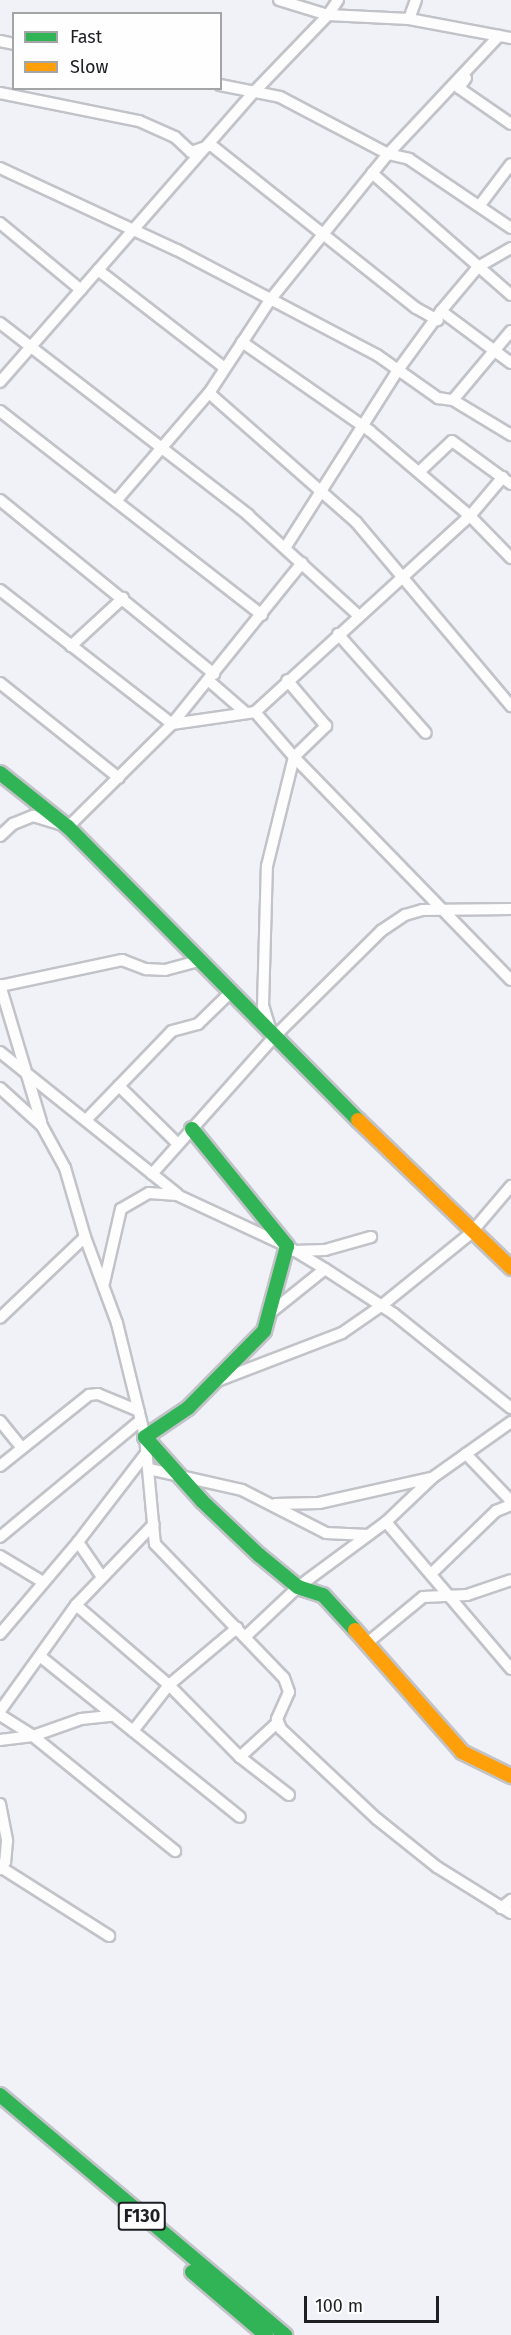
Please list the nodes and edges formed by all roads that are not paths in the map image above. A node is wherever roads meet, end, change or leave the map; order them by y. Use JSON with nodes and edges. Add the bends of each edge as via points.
{"nodes":[{"id":1,"x":279,"y":0,"type":"edge"},
{"id":2,"x":338,"y":0,"type":"edge"},
{"id":3,"x":416,"y":0,"type":"edge"},
{"id":4,"x":328,"y":15,"type":"junction"},
{"id":5,"x":409,"y":19,"type":"junction"},
{"id":6,"x":499,"y":36,"type":"junction"},
{"id":7,"x":511,"y":38,"type":"edge"},
{"id":8,"x":476,"y":61,"type":"junction"},
{"id":9,"x":222,"y":85,"type":"edge"},
{"id":10,"x":254,"y":92,"type":"junction"},
{"id":11,"x":0,"y":93,"type":"edge"},
{"id":12,"x":511,"y":124,"type":"edge"},
{"id":13,"x":211,"y":145,"type":"junction"},
{"id":14,"x":388,"y":154,"type":"junction"},
{"id":15,"x":511,"y":164,"type":"edge"},
{"id":16,"x":0,"y":168,"type":"edge"},
{"id":17,"x":372,"y":173,"type":"junction"},
{"id":18,"x":480,"y":205,"type":"junction"},
{"id":19,"x":0,"y":223,"type":"edge"},
{"id":20,"x":511,"y":228,"type":"edge"},
{"id":21,"x":134,"y":230,"type":"junction"},
{"id":22,"x":323,"y":234,"type":"junction"},
{"id":23,"x":511,"y":248,"type":"edge"},
{"id":24,"x":478,"y":267,"type":"junction"},
{"id":25,"x":98,"y":270,"type":"junction"},
{"id":26,"x":81,"y":290,"type":"junction"},
{"id":27,"x":511,"y":295,"type":"edge"},
{"id":28,"x":270,"y":300,"type":"junction"},
{"id":29,"x":439,"y":316,"type":"junction"},
{"id":30,"x":0,"y":323,"type":"edge"},
{"id":31,"x":511,"y":331,"type":"edge"},
{"id":32,"x":242,"y":342,"type":"junction"},
{"id":33,"x":31,"y":347,"type":"junction"},
{"id":34,"x":494,"y":349,"type":"junction"},
{"id":35,"x":511,"y":363,"type":"edge"},
{"id":36,"x":225,"y":368,"type":"junction"},
{"id":37,"x":398,"y":370,"type":"junction"},
{"id":38,"x":0,"y":382,"type":"edge"},
{"id":39,"x":209,"y":393,"type":"junction"},
{"id":40,"x":453,"y":400,"type":"junction"},
{"id":41,"x":0,"y":411,"type":"edge"},
{"id":42,"x":363,"y":426,"type":"junction"},
{"id":43,"x":511,"y":435,"type":"edge"},
{"id":44,"x":161,"y":448,"type":"junction"},
{"id":45,"x":418,"y":472,"type":"junction"},
{"id":46,"x":507,"y":480,"type":"edge"},
{"id":47,"x":320,"y":490,"type":"junction"},
{"id":48,"x":0,"y":500,"type":"edge"},
{"id":49,"x":116,"y":501,"type":"junction"},
{"id":50,"x":470,"y":516,"type":"junction"},
{"id":51,"x":285,"y":548,"type":"junction"},
{"id":52,"x":511,"y":558,"type":"edge"},
{"id":53,"x":302,"y":563,"type":"junction"},
{"id":54,"x":404,"y":578,"type":"junction"},
{"id":55,"x":0,"y":590,"type":"edge"},
{"id":56,"x":123,"y":598,"type":"junction"},
{"id":57,"x":261,"y":615,"type":"junction"},
{"id":58,"x":358,"y":615,"type":"junction"},
{"id":59,"x":338,"y":634,"type":"junction"},
{"id":60,"x":71,"y":646,"type":"junction"},
{"id":61,"x":211,"y":677,"type":"junction"},
{"id":62,"x":287,"y":680,"type":"junction"},
{"id":63,"x":0,"y":683,"type":"edge"},
{"id":64,"x":511,"y":706,"type":"edge"},
{"id":65,"x":251,"y":712,"type":"junction"},
{"id":66,"x":172,"y":724,"type":"junction"},
{"id":67,"x":426,"y":733,"type":"dead end"},
{"id":68,"x":294,"y":757,"type":"junction"},
{"id":69,"x":0,"y":773,"type":"edge"},
{"id":70,"x":119,"y":778,"type":"junction"},
{"id":71,"x":68,"y":827,"type":"junction"},
{"id":72,"x":0,"y":836,"type":"edge"},
{"id":73,"x":511,"y":909,"type":"edge"},
{"id":74,"x":444,"y":911,"type":"junction"},
{"id":75,"x":198,"y":961,"type":"junction"},
{"id":76,"x":511,"y":980,"type":"edge"},
{"id":77,"x":0,"y":985,"type":"edge"},
{"id":78,"x":230,"y":993,"type":"junction"},
{"id":79,"x":273,"y":1038,"type":"junction"},
{"id":80,"x":0,"y":1052,"type":"edge"},
{"id":81,"x":23,"y":1068,"type":"junction"},
{"id":82,"x":119,"y":1086,"type":"junction"},
{"id":83,"x":0,"y":1088,"type":"edge"},
{"id":84,"x":86,"y":1120,"type":"junction"},
{"id":85,"x":42,"y":1126,"type":"junction"},
{"id":86,"x":192,"y":1129,"type":"junction"},
{"id":87,"x":178,"y":1144,"type":"junction"},
{"id":88,"x":152,"y":1174,"type":"junction"},
{"id":89,"x":511,"y":1186,"type":"edge"},
{"id":90,"x":177,"y":1195,"type":"junction"},
{"id":91,"x":471,"y":1233,"type":"junction"},
{"id":92,"x":85,"y":1237,"type":"junction"},
{"id":93,"x":371,"y":1237,"type":"dead end"},
{"id":94,"x":290,"y":1248,"type":"junction"},
{"id":95,"x":511,"y":1268,"type":"edge"},
{"id":96,"x":325,"y":1269,"type":"junction"},
{"id":97,"x":104,"y":1283,"type":"junction"},
{"id":98,"x":381,"y":1306,"type":"junction"},
{"id":99,"x":270,"y":1313,"type":"junction"},
{"id":100,"x":0,"y":1318,"type":"edge"},
{"id":101,"x":217,"y":1382,"type":"junction"},
{"id":102,"x":511,"y":1408,"type":"edge"},
{"id":103,"x":140,"y":1415,"type":"junction"},
{"id":104,"x":0,"y":1421,"type":"edge"},
{"id":105,"x":511,"y":1422,"type":"edge"},
{"id":106,"x":145,"y":1437,"type":"junction"},
{"id":107,"x":22,"y":1448,"type":"junction"},
{"id":108,"x":147,"y":1452,"type":"junction"},
{"id":109,"x":466,"y":1454,"type":"junction"},
{"id":110,"x":0,"y":1466,"type":"edge"},
{"id":111,"x":149,"y":1469,"type":"junction"},
{"id":112,"x":185,"y":1478,"type":"junction"},
{"id":113,"x":432,"y":1478,"type":"junction"},
{"id":114,"x":511,"y":1501,"type":"edge"},
{"id":115,"x":275,"y":1504,"type":"junction"},
{"id":116,"x":511,"y":1505,"type":"edge"},
{"id":117,"x":386,"y":1522,"type":"junction"},
{"id":118,"x":153,"y":1524,"type":"junction"},
{"id":119,"x":368,"y":1535,"type":"junction"},
{"id":120,"x":0,"y":1537,"type":"edge"},
{"id":121,"x":78,"y":1542,"type":"junction"},
{"id":122,"x":0,"y":1556,"type":"edge"},
{"id":123,"x":431,"y":1574,"type":"junction"},
{"id":124,"x":102,"y":1577,"type":"junction"},
{"id":125,"x":511,"y":1580,"type":"edge"},
{"id":126,"x":43,"y":1581,"type":"junction"},
{"id":127,"x":298,"y":1587,"type":"junction"},
{"id":128,"x":450,"y":1596,"type":"junction"},
{"id":129,"x":75,"y":1605,"type":"junction"},
{"id":130,"x":237,"y":1628,"type":"junction"},
{"id":131,"x":0,"y":1634,"type":"edge"},
{"id":132,"x":245,"y":1637,"type":"junction"},
{"id":133,"x":366,"y":1644,"type":"junction"},
{"id":134,"x":41,"y":1657,"type":"junction"},
{"id":135,"x":511,"y":1669,"type":"edge"},
{"id":136,"x":169,"y":1685,"type":"junction"},
{"id":137,"x":0,"y":1713,"type":"edge"},
{"id":138,"x":112,"y":1716,"type":"junction"},
{"id":139,"x":277,"y":1723,"type":"junction"},
{"id":140,"x":133,"y":1731,"type":"junction"},
{"id":141,"x":33,"y":1736,"type":"junction"},
{"id":142,"x":0,"y":1740,"type":"edge"},
{"id":143,"x":240,"y":1757,"type":"junction"},
{"id":144,"x":511,"y":1776,"type":"edge"},
{"id":145,"x":289,"y":1795,"type":"dead end"},
{"id":146,"x":0,"y":1804,"type":"edge"},
{"id":147,"x":240,"y":1817,"type":"dead end"},
{"id":148,"x":175,"y":1851,"type":"dead end"},
{"id":149,"x":1,"y":1868,"type":"edge"},
{"id":150,"x":511,"y":1900,"type":"edge"},
{"id":151,"x":508,"y":1910,"type":"edge"},
{"id":152,"x":109,"y":1936,"type":"dead end"},
{"id":153,"x":0,"y":2095,"type":"edge"},
{"id":154,"x":0,"y":2108,"type":"edge"},
{"id":155,"x":266,"y":2335,"type":"edge"},
{"id":156,"x":285,"y":2335,"type":"edge"}],
"edges":[{"from":1,"to":4,"type":"street"},
{"from":2,"to":4,"type":"street"},
{"from":3,"to":5,"type":"street"},
{"from":4,"to":5,"type":"street"},
{"from":4,"to":10,"type":"street"},
{"from":5,"to":6,"type":"street"},
{"from":6,"to":7,"type":"street"},
{"from":6,"to":8,"type":"street"},
{"from":8,"to":12,"type":"street","via":[[459,88]]},
{"from":8,"to":14,"type":"street"},
{"from":9,"to":10,"type":"street"},
{"from":10,"to":13,"type":"street"},
{"from":10,"to":14,"type":"street","via":[[280,97]]},
{"from":11,"to":13,"type":"street","via":[[139,121],[175,137],[191,152]]},
{"from":13,"to":21,"type":"street"},
{"from":13,"to":22,"type":"street"},
{"from":14,"to":17,"type":"street"},
{"from":14,"to":18,"type":"street","via":[[426,168]]},
{"from":15,"to":18,"type":"street"},
{"from":16,"to":21,"type":"street"},
{"from":17,"to":22,"type":"street"},
{"from":17,"to":24,"type":"street"},
{"from":18,"to":20,"type":"street"},
{"from":19,"to":26,"type":"street"},
{"from":21,"to":25,"type":"street"},
{"from":21,"to":28,"type":"street"},
{"from":22,"to":28,"type":"street"},
{"from":22,"to":29,"type":"street","via":[[416,308]]},
{"from":23,"to":24,"type":"street"},
{"from":24,"to":27,"type":"street"},
{"from":24,"to":29,"type":"street"},
{"from":25,"to":26,"type":"street"},
{"from":25,"to":36,"type":"street"},
{"from":26,"to":33,"type":"street"},
{"from":28,"to":32,"type":"street"},
{"from":28,"to":37,"type":"street","via":[[377,355]]},
{"from":29,"to":34,"type":"street"},
{"from":29,"to":37,"type":"street"},
{"from":30,"to":33,"type":"street"},
{"from":31,"to":34,"type":"street"},
{"from":32,"to":36,"type":"street"},
{"from":32,"to":42,"type":"street"},
{"from":33,"to":38,"type":"street"},
{"from":33,"to":44,"type":"street"},
{"from":34,"to":35,"type":"street"},
{"from":34,"to":40,"type":"street"},
{"from":36,"to":39,"type":"street"},
{"from":37,"to":40,"type":"street","via":[[438,398]]},
{"from":37,"to":42,"type":"street"},
{"from":39,"to":44,"type":"street"},
{"from":39,"to":47,"type":"street"},
{"from":40,"to":43,"type":"street"},
{"from":41,"to":49,"type":"street"},
{"from":42,"to":45,"type":"street"},
{"from":42,"to":47,"type":"street"},
{"from":44,"to":49,"type":"street"},
{"from":44,"to":51,"type":"street"},
{"from":45,"to":46,"type":"street","via":[[452,441]]},
{"from":45,"to":50,"type":"street"},
{"from":46,"to":50,"type":"street"},
{"from":47,"to":51,"type":"street"},
{"from":47,"to":54,"type":"street","via":[[356,522]]},
{"from":48,"to":56,"type":"street"},
{"from":49,"to":57,"type":"street"},
{"from":50,"to":52,"type":"street"},
{"from":50,"to":54,"type":"street"},
{"from":51,"to":53,"type":"street"},
{"from":53,"to":57,"type":"street"},
{"from":53,"to":58,"type":"street"},
{"from":54,"to":58,"type":"street"},
{"from":54,"to":64,"type":"street"},
{"from":55,"to":60,"type":"street"},
{"from":56,"to":60,"type":"street"},
{"from":56,"to":61,"type":"street"},
{"from":57,"to":61,"type":"street"},
{"from":58,"to":59,"type":"street"},
{"from":59,"to":62,"type":"street"},
{"from":59,"to":67,"type":"street"},
{"from":60,"to":66,"type":"street"},
{"from":61,"to":65,"type":"street"},
{"from":61,"to":66,"type":"street"},
{"from":62,"to":65,"type":"street"},
{"from":62,"to":68,"type":"street","via":[[326,726]]},
{"from":63,"to":70,"type":"street"},
{"from":65,"to":66,"type":"street"},
{"from":65,"to":68,"type":"street"},
{"from":66,"to":70,"type":"street"},
{"from":68,"to":74,"type":"street"},
{"from":68,"to":79,"type":"street","via":[[267,866],[263,1006]]},
{"from":69,"to":71,"type":"street"},
{"from":70,"to":71,"type":"street"},
{"from":71,"to":72,"type":"street","via":[[33,816],[13,824]]},
{"from":71,"to":75,"type":"street"},
{"from":73,"to":74,"type":"street"},
{"from":74,"to":76,"type":"street"},
{"from":74,"to":79,"type":"street","via":[[405,915],[381,931]]},
{"from":75,"to":77,"type":"street","via":[[165,970],[146,969],[122,960]]},
{"from":75,"to":78,"type":"street"},
{"from":77,"to":81,"type":"street"},
{"from":78,"to":79,"type":"street"},
{"from":78,"to":82,"type":"street","via":[[198,1024],[172,1031]]},
{"from":79,"to":86,"type":"street"},
{"from":79,"to":91,"type":"street","via":[[437,1192]]},
{"from":80,"to":81,"type":"street"},
{"from":81,"to":84,"type":"street"},
{"from":81,"to":85,"type":"street"},
{"from":82,"to":84,"type":"street"},
{"from":82,"to":87,"type":"street"},
{"from":83,"to":85,"type":"street"},
{"from":84,"to":88,"type":"street"},
{"from":85,"to":92,"type":"street","via":[[65,1168]]},
{"from":86,"to":87,"type":"street"},
{"from":86,"to":94,"type":"street"},
{"from":87,"to":88,"type":"street"},
{"from":88,"to":90,"type":"street"},
{"from":89,"to":91,"type":"street"},
{"from":90,"to":94,"type":"street"},
{"from":90,"to":97,"type":"street","via":[[137,1196],[122,1209]]},
{"from":91,"to":95,"type":"street"},
{"from":91,"to":98,"type":"street"},
{"from":92,"to":97,"type":"street"},
{"from":92,"to":100,"type":"street"},
{"from":93,"to":94,"type":"street","via":[[325,1250]]},
{"from":94,"to":96,"type":"street"},
{"from":94,"to":99,"type":"street"},
{"from":96,"to":98,"type":"street"},
{"from":96,"to":99,"type":"street"},
{"from":97,"to":103,"type":"street"},
{"from":98,"to":101,"type":"street","via":[[325,1342]]},
{"from":98,"to":102,"type":"street"},
{"from":99,"to":101,"type":"street","via":[[252,1348]]},
{"from":101,"to":106,"type":"street","via":[[188,1408]]},
{"from":103,"to":106,"type":"street"},
{"from":103,"to":107,"type":"street","via":[[98,1394],[89,1395]]},
{"from":103,"to":120,"type":"street"},
{"from":104,"to":107,"type":"street"},
{"from":105,"to":109,"type":"street"},
{"from":106,"to":108,"type":"street"},
{"from":106,"to":112,"type":"street"},
{"from":107,"to":110,"type":"street"},
{"from":108,"to":111,"type":"street"},
{"from":108,"to":121,"type":"street"},
{"from":109,"to":113,"type":"street"},
{"from":109,"to":114,"type":"street"},
{"from":111,"to":112,"type":"street"},
{"from":111,"to":118,"type":"street"},
{"from":112,"to":115,"type":"street","via":[[242,1490]]},
{"from":112,"to":127,"type":"street","via":[[202,1501]]},
{"from":113,"to":115,"type":"street","via":[[319,1503]]},
{"from":113,"to":117,"type":"street"},
{"from":115,"to":119,"type":"street","via":[[326,1533]]},
{"from":116,"to":123,"type":"street","via":[[496,1511]]},
{"from":117,"to":119,"type":"street"},
{"from":117,"to":123,"type":"street"},
{"from":118,"to":124,"type":"street"},
{"from":118,"to":130,"type":"street","via":[[155,1544],[162,1554]]},
{"from":119,"to":127,"type":"street"},
{"from":121,"to":124,"type":"street"},
{"from":121,"to":126,"type":"street"},
{"from":122,"to":126,"type":"street"},
{"from":123,"to":128,"type":"street"},
{"from":124,"to":129,"type":"street"},
{"from":125,"to":128,"type":"street","via":[[466,1595]]},
{"from":126,"to":131,"type":"street"},
{"from":127,"to":132,"type":"street"},
{"from":127,"to":133,"type":"street","via":[[323,1595]]},
{"from":128,"to":133,"type":"street","via":[[423,1597]]},
{"from":128,"to":135,"type":"street"},
{"from":129,"to":134,"type":"street"},
{"from":129,"to":136,"type":"street"},
{"from":130,"to":132,"type":"street"},
{"from":130,"to":136,"type":"street"},
{"from":132,"to":139,"type":"street","via":[[287,1684],[289,1692]]},
{"from":133,"to":144,"type":"street","via":[[462,1752]]},
{"from":134,"to":137,"type":"street"},
{"from":134,"to":138,"type":"street"},
{"from":136,"to":140,"type":"street"},
{"from":136,"to":143,"type":"street"},
{"from":137,"to":141,"type":"street"},
{"from":138,"to":140,"type":"street"},
{"from":138,"to":141,"type":"street","via":[[81,1719]]},
{"from":139,"to":143,"type":"street"},
{"from":139,"to":151,"type":"street","via":[[376,1819],[436,1867]]},
{"from":140,"to":147,"type":"street"},
{"from":141,"to":142,"type":"street"},
{"from":141,"to":148,"type":"street"},
{"from":143,"to":145,"type":"street"},
{"from":146,"to":149,"type":"street","via":[[7,1842]]},
{"from":149,"to":152,"type":"street"},
{"from":150,"to":151,"type":"street"},
{"from":153,"to":156,"type":"street","number":"F130"},
{"from":154,"to":155,"type":"street","number":"F130"}]}
